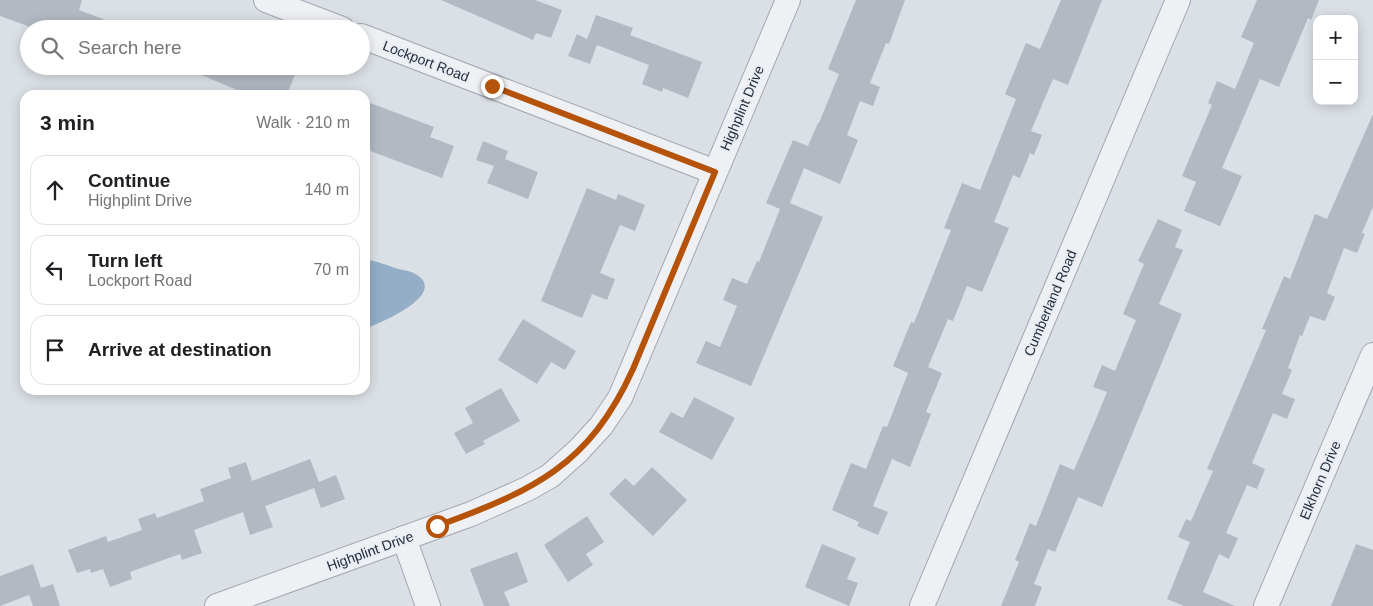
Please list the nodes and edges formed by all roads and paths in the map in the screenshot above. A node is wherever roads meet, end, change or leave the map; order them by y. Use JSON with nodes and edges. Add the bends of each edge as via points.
{"nodes":[{"id":1,"x":266,"y":0,"type":"edge"},
{"id":2,"x":788,"y":0,"type":"edge"},
{"id":3,"x":1178,"y":0,"type":"edge"},
{"id":4,"x":318,"y":20,"type":"edge"},
{"id":5,"x":370,"y":39,"type":"edge"},
{"id":6,"x":715,"y":172,"type":"junction"},
{"id":7,"x":1373,"y":355,"type":"edge"},
{"id":8,"x":404,"y":538,"type":"junction"},
{"id":9,"x":217,"y":606,"type":"edge"},
{"id":10,"x":428,"y":606,"type":"edge"},
{"id":11,"x":922,"y":606,"type":"edge"},
{"id":12,"x":1266,"y":606,"type":"edge"}],
"edges":[{"from":1,"to":4,"type":"street"},
{"from":2,"to":6,"type":"street","name":"Highplint Drive"},
{"from":3,"to":11,"type":"street","name":"Cumberland Road"},
{"from":5,"to":6,"type":"street","name":"Lockport Road"},
{"from":6,"to":8,"type":"street","name":"Highplint Drive","via":[[620,398],[601,426],[557,470],[527,489],[504,501]]},
{"from":7,"to":12,"type":"street","name":"Elkhorn Drive"},
{"from":8,"to":9,"type":"street","name":"Highplint Drive"},
{"from":8,"to":10,"type":"street"}]}
